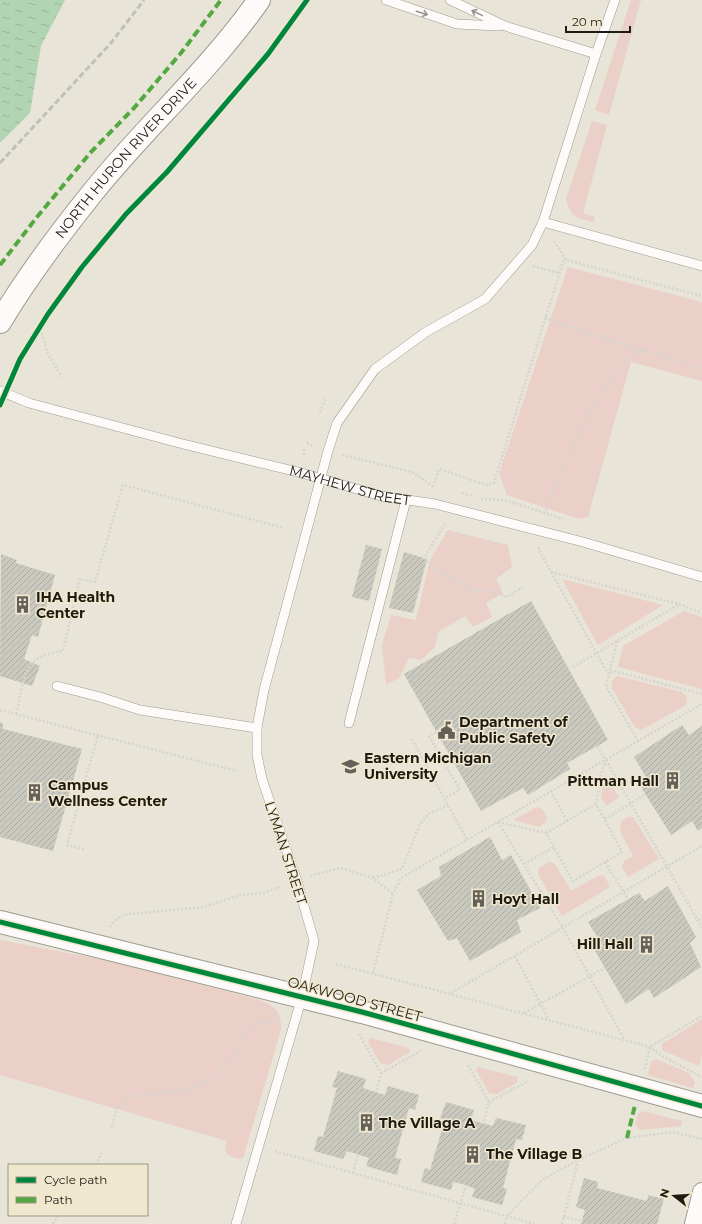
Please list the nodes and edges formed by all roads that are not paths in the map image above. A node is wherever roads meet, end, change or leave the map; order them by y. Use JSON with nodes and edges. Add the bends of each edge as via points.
{"nodes":[{"id":1,"x":258,"y":0,"type":"edge"},
{"id":2,"x":386,"y":0,"type":"edge"},
{"id":3,"x":450,"y":0,"type":"edge"},
{"id":4,"x":615,"y":0,"type":"edge"},
{"id":5,"x":505,"y":26,"type":"junction"},
{"id":6,"x":596,"y":54,"type":"junction"},
{"id":7,"x":543,"y":222,"type":"junction"},
{"id":8,"x":702,"y":266,"type":"edge"},
{"id":9,"x":0,"y":322,"type":"edge"},
{"id":10,"x":0,"y":391,"type":"edge"},
{"id":11,"x":321,"y":479,"type":"junction"},
{"id":12,"x":406,"y":500,"type":"junction"},
{"id":13,"x":702,"y":577,"type":"edge"},
{"id":14,"x":57,"y":686,"type":"dead end"},
{"id":15,"x":349,"y":723,"type":"dead end"},
{"id":16,"x":257,"y":728,"type":"junction"},
{"id":17,"x":0,"y":922,"type":"edge"},
{"id":18,"x":302,"y":997,"type":"junction"},
{"id":19,"x":702,"y":1106,"type":"edge"},
{"id":20,"x":702,"y":1192,"type":"edge"},
{"id":21,"x":236,"y":1224,"type":"edge"},
{"id":22,"x":694,"y":1224,"type":"edge"}],
"edges":[{"from":1,"to":9,"type":"street","name":"NORTH HURON RIVER DRIVE","via":[[204,70],[93,192],[18,292]]},
{"from":2,"to":5,"type":"lane","one_way":true,"via":[[457,24]]},
{"from":5,"to":3,"type":"lane","one_way":true},
{"from":4,"to":6,"type":"lane","name":"LYMAN STREET"},
{"from":5,"to":6,"type":"lane"},
{"from":6,"to":7,"type":"lane","name":"LYMAN STREET"},
{"from":7,"to":8,"type":"lane"},
{"from":7,"to":11,"type":"lane","name":"LYMAN STREET","via":[[532,245],[485,300],[426,332],[375,369],[338,423]]},
{"from":10,"to":11,"type":"lane","name":"MAYHEW STREET","via":[[29,403]]},
{"from":11,"to":12,"type":"lane","name":"MAYHEW STREET","via":[[380,496]]},
{"from":11,"to":16,"type":"lane","name":"LYMAN STREET","via":[[264,690]]},
{"from":12,"to":13,"type":"lane","name":"MAYHEW STREET","via":[[435,504],[583,542]]},
{"from":12,"to":15,"type":"lane"},
{"from":14,"to":16,"type":"lane","via":[[140,710]]},
{"from":16,"to":18,"type":"lane","name":"LYMAN STREET","via":[[257,755],[262,780],[297,881],[314,941]]},
{"from":17,"to":18,"type":"street","name":"OAKWOOD STREET"},
{"from":18,"to":19,"type":"street","name":"OAKWOOD STREET"},
{"from":18,"to":21,"type":"lane","name":"LYMAN STREET"},
{"from":20,"to":22,"type":"street"}]}
